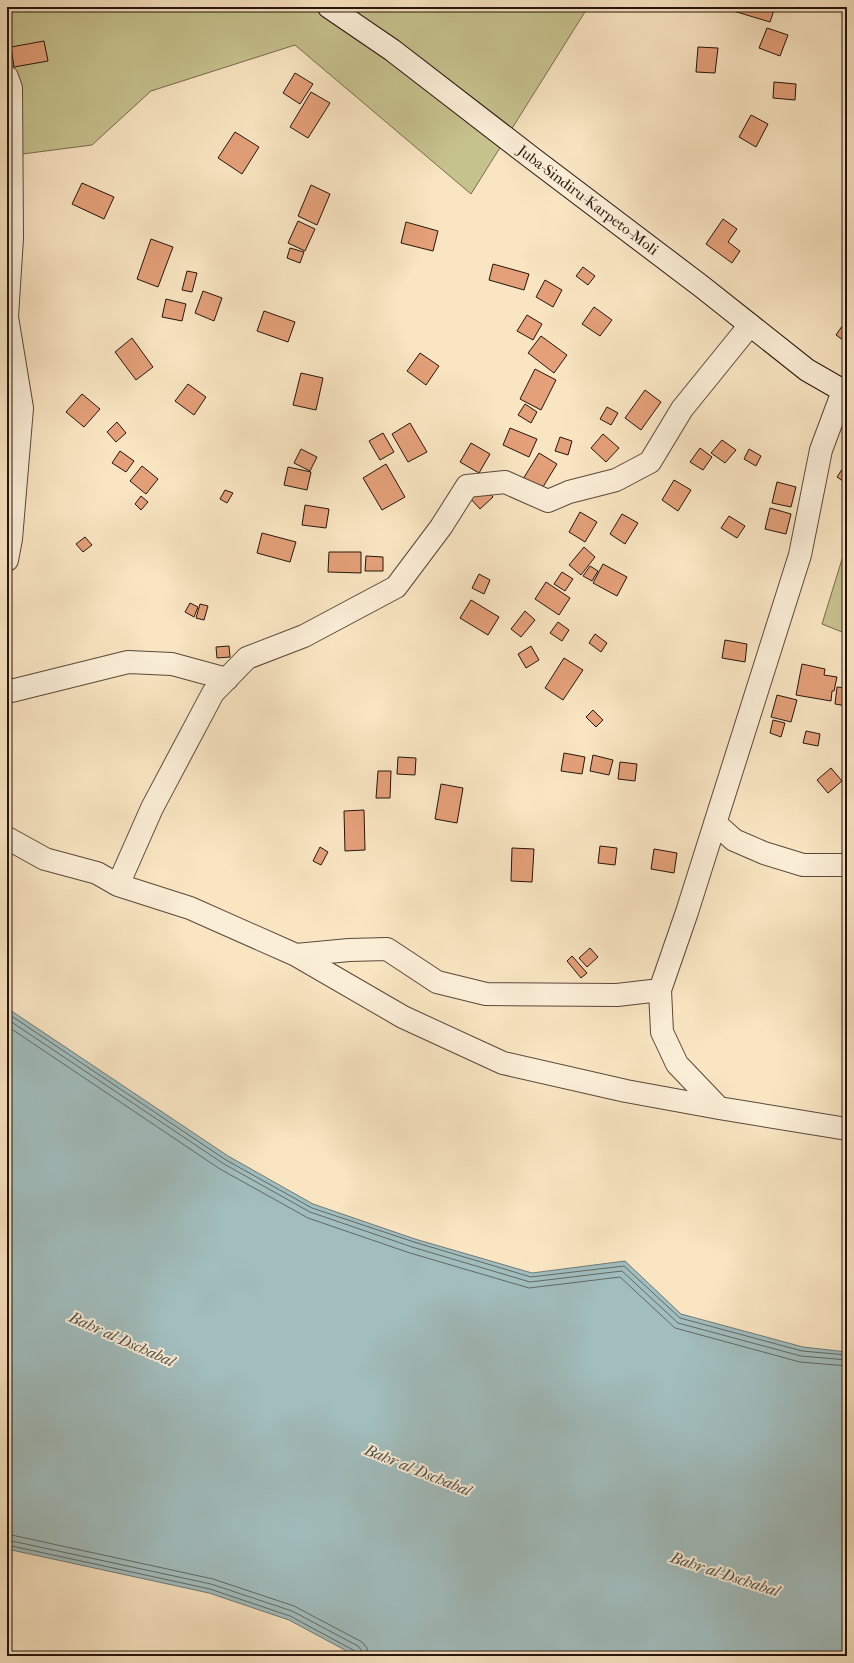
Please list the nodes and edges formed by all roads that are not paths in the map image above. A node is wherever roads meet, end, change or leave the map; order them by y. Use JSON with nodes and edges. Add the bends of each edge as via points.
{"nodes":[{"id":1,"x":329,"y":7,"type":"edge"},
{"id":2,"x":7,"y":77,"type":"edge"},
{"id":3,"x":750,"y":325,"type":"junction"},
{"id":4,"x":845,"y":392,"type":"edge"},
{"id":5,"x":7,"y":560,"type":"edge"},
{"id":6,"x":227,"y":679,"type":"junction"},
{"id":7,"x":7,"y":692,"type":"edge"},
{"id":8,"x":715,"y":823,"type":"junction"},
{"id":9,"x":7,"y":838,"type":"edge"},
{"id":10,"x":847,"y":865,"type":"edge"},
{"id":11,"x":118,"y":885,"type":"junction"},
{"id":12,"x":296,"y":955,"type":"junction"},
{"id":13,"x":660,"y":990,"type":"junction"},
{"id":14,"x":719,"y":1108,"type":"junction"},
{"id":15,"x":847,"y":1129,"type":"edge"}],
"edges":[{"from":1,"to":3,"type":"street","name":"Juba-Sindiru-Karpeto-Moli","via":[[392,50]]},
{"from":2,"to":5,"type":"street","via":[[11,88],[12,238],[7,318],[22,408]]},
{"from":3,"to":4,"type":"street","name":"Juba-Sindiru-Karpeto-Moli","via":[[807,370]]},
{"from":3,"to":6,"type":"street","via":[[682,409],[650,462],[616,480],[569,492],[548,501],[505,482],[467,486],[441,527],[396,587],[304,636],[248,658]]},
{"from":4,"to":8,"type":"street","via":[[821,450],[800,555]]},
{"from":6,"to":7,"type":"street","via":[[172,664],[128,662]]},
{"from":6,"to":11,"type":"street","via":[[213,693],[156,801]]},
{"from":8,"to":10,"type":"street","via":[[734,840],[803,866]]},
{"from":8,"to":13,"type":"street"},
{"from":9,"to":11,"type":"street","via":[[45,859],[96,873]]},
{"from":11,"to":12,"type":"street","via":[[190,908]]},
{"from":12,"to":13,"type":"street","via":[[386,949],[437,982],[486,994],[617,995]]},
{"from":12,"to":14,"type":"street","via":[[403,1016],[503,1063],[626,1091]]},
{"from":13,"to":14,"type":"street","via":[[662,1032],[677,1064]]},
{"from":14,"to":15,"type":"street"}]}
